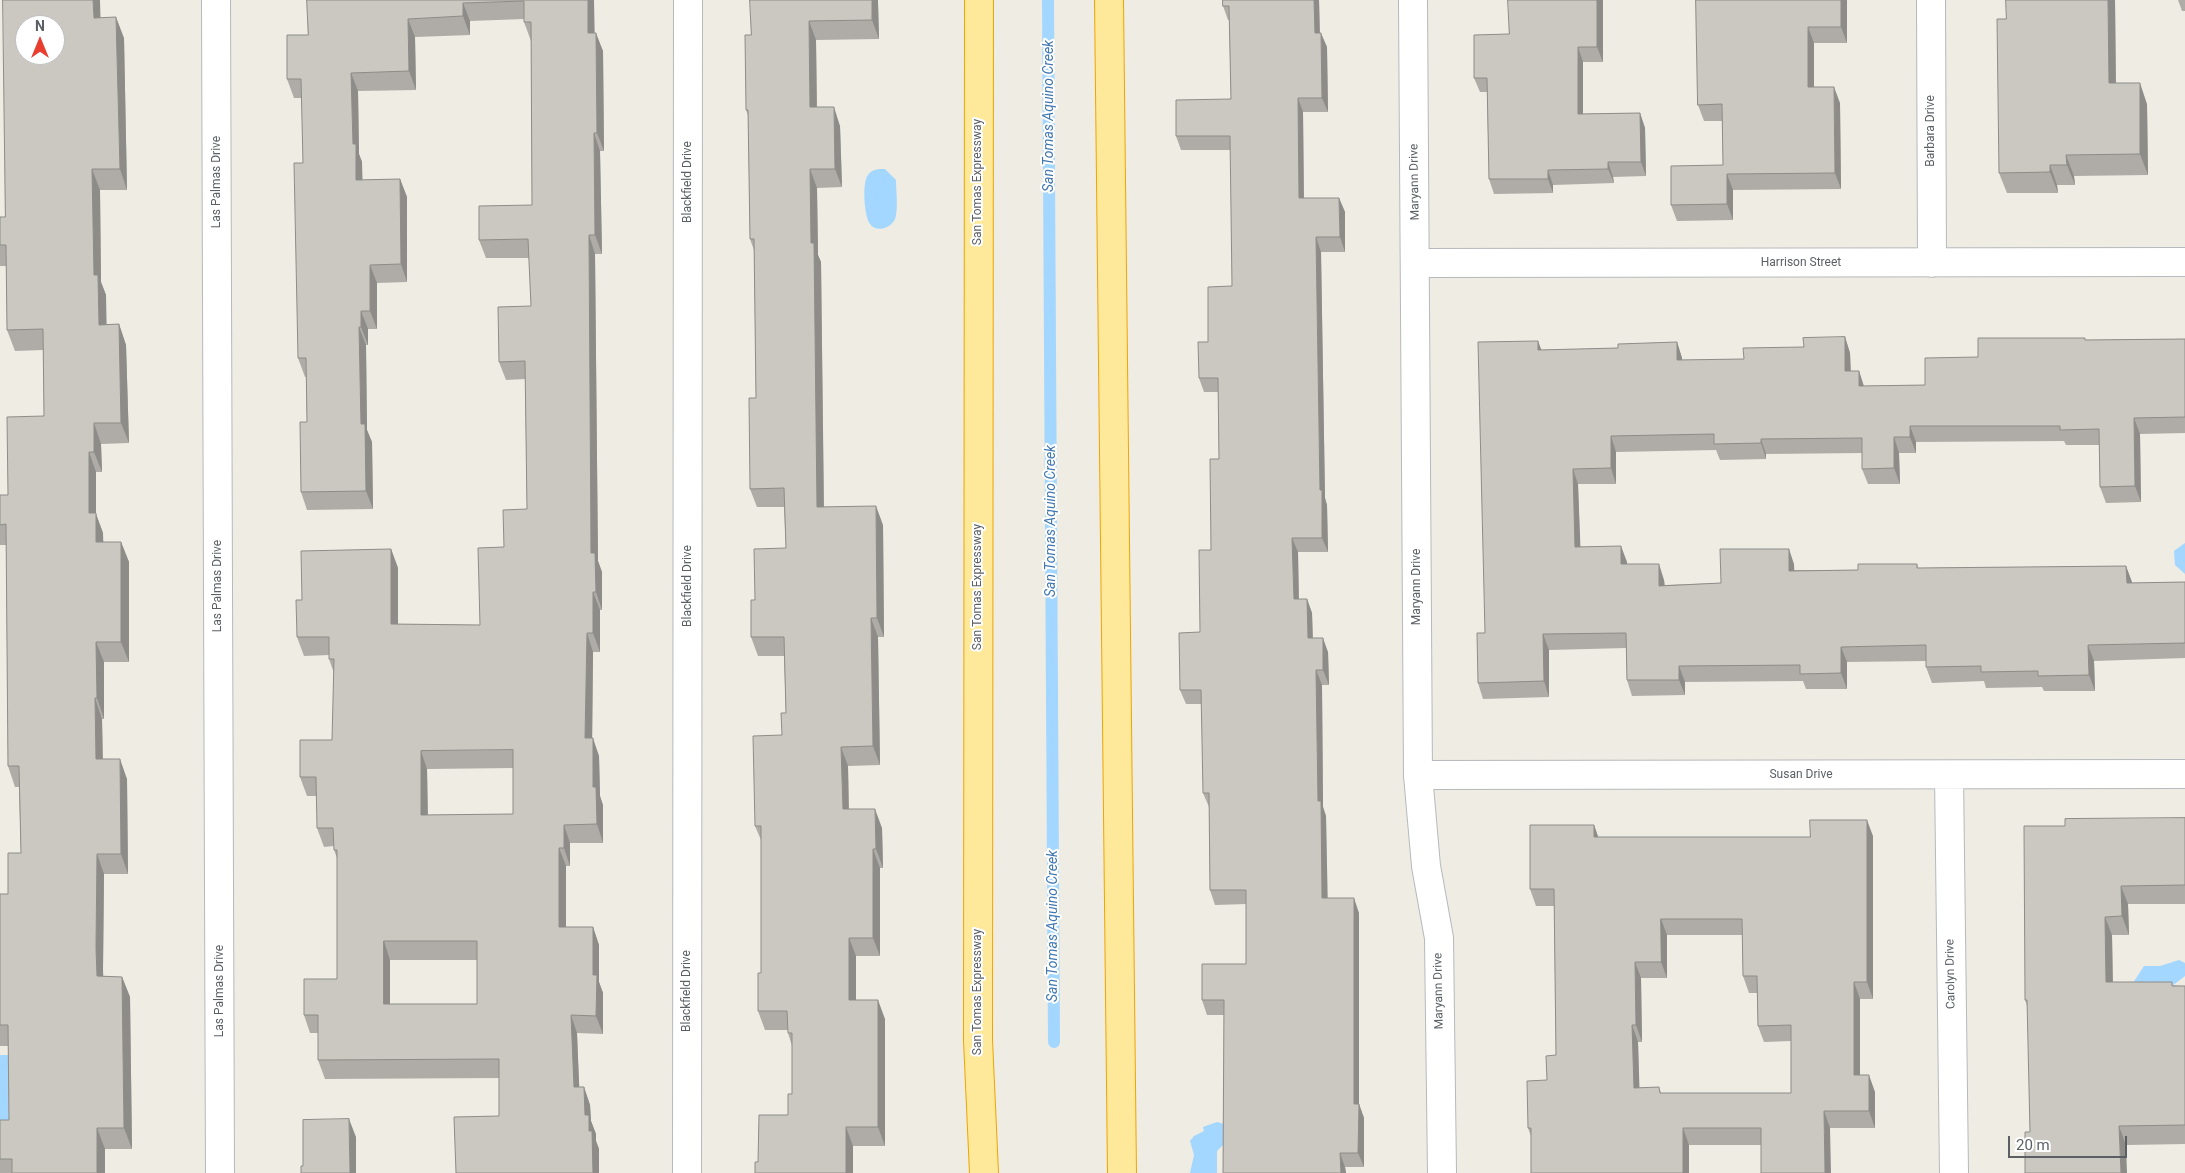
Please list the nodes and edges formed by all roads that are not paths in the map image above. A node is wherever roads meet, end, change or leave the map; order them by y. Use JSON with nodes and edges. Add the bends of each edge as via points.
{"nodes":[{"id":1,"x":216,"y":0,"type":"edge"},
{"id":2,"x":688,"y":0,"type":"edge"},
{"id":3,"x":979,"y":0,"type":"edge"},
{"id":4,"x":1109,"y":0,"type":"edge"},
{"id":5,"x":1413,"y":0,"type":"edge"},
{"id":6,"x":1931,"y":0,"type":"edge"},
{"id":7,"x":2185,"y":262,"type":"edge"},
{"id":8,"x":1416,"y":263,"type":"junction"},
{"id":9,"x":1932,"y":263,"type":"junction"},
{"id":10,"x":2185,"y":774,"type":"edge"},
{"id":11,"x":1418,"y":775,"type":"junction"},
{"id":12,"x":1949,"y":775,"type":"junction"},
{"id":13,"x":220,"y":1173,"type":"edge"},
{"id":14,"x":687,"y":1173,"type":"edge"},
{"id":15,"x":984,"y":1173,"type":"edge"},
{"id":16,"x":1122,"y":1173,"type":"edge"},
{"id":17,"x":1442,"y":1173,"type":"edge"},
{"id":18,"x":1954,"y":1173,"type":"edge"}],
"edges":[{"from":1,"to":13,"type":"street","name":"Las Palmas Drive"},
{"from":2,"to":14,"type":"street","name":"Blackfield Drive"},
{"from":3,"to":15,"type":"highway","name":"San Tomas Expressway","via":[[978,1040]]},
{"from":4,"to":16,"type":"highway"},
{"from":5,"to":8,"type":"street","name":"Maryann Drive"},
{"from":6,"to":9,"type":"street","name":"Barbara Drive"},
{"from":7,"to":9,"type":"street","name":"Harrison Street"},
{"from":8,"to":9,"type":"street","name":"Harrison Street"},
{"from":8,"to":11,"type":"street","name":"Maryann Drive"},
{"from":10,"to":12,"type":"street","name":"Susan Drive"},
{"from":11,"to":12,"type":"street","name":"Susan Drive"},
{"from":11,"to":17,"type":"street","name":"Maryann Drive","via":[[1426,866],[1438,938]]},
{"from":12,"to":18,"type":"street","name":"Carolyn Drive"}]}
